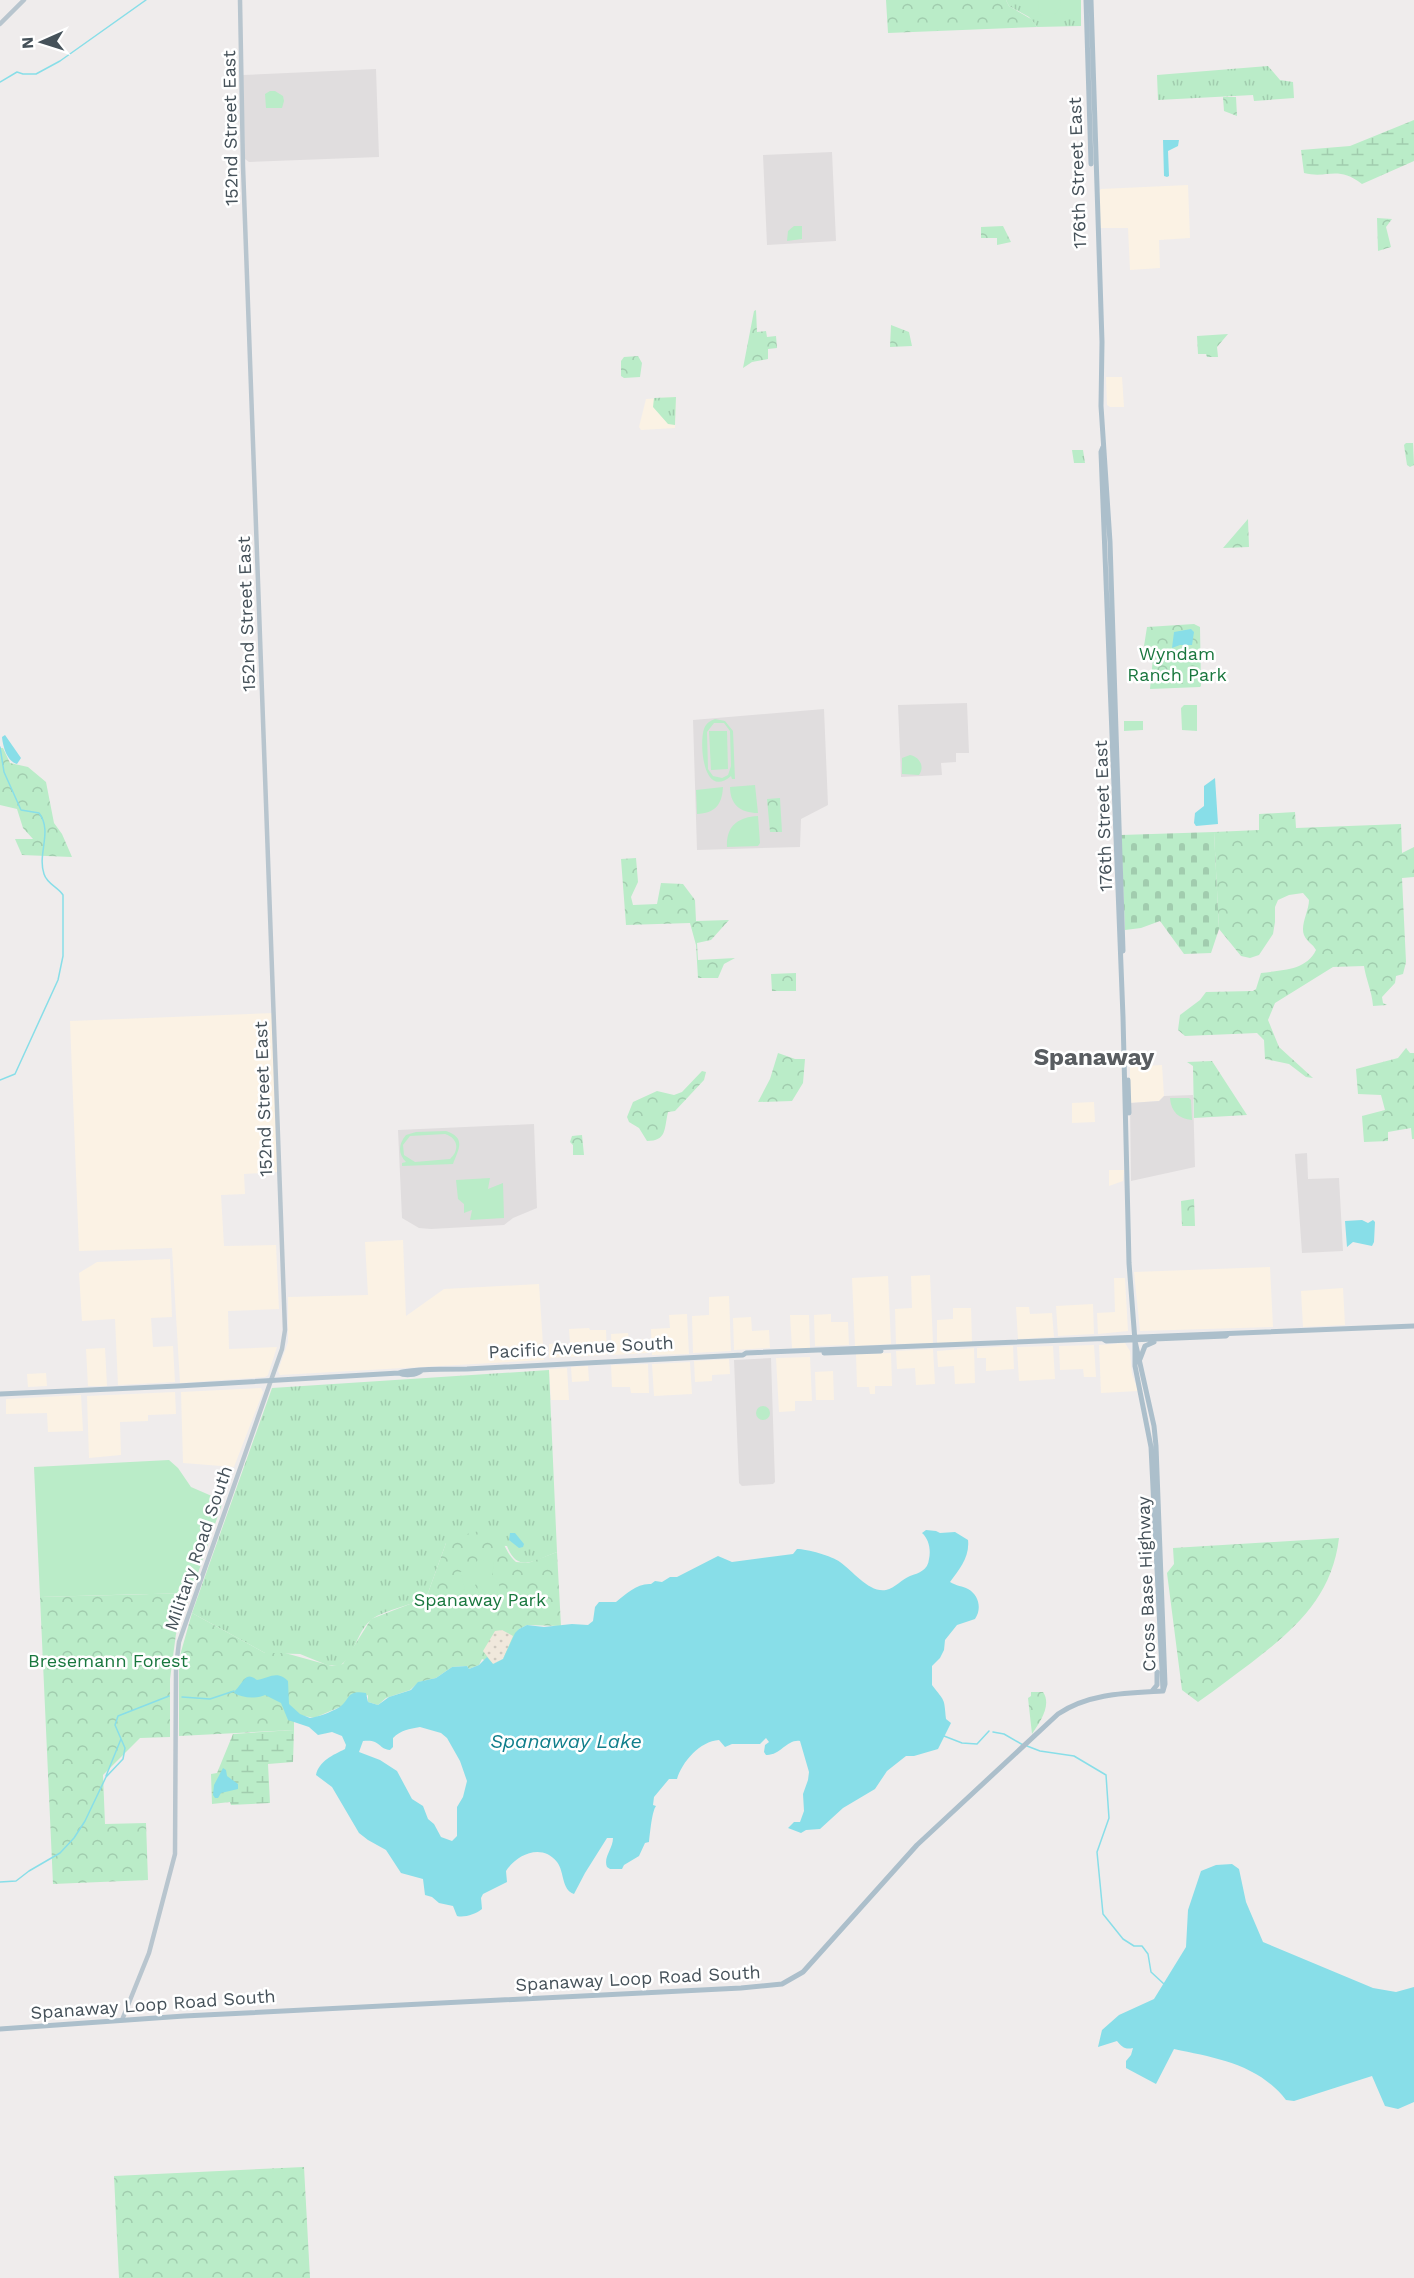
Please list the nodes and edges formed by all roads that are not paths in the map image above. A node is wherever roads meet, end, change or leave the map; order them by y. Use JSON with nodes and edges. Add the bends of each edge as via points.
{"nodes":[{"id":1,"x":24,"y":0,"type":"edge"},
{"id":2,"x":240,"y":0,"type":"edge"},
{"id":3,"x":1088,"y":0,"type":"edge"},
{"id":4,"x":0,"y":24,"type":"edge"},
{"id":5,"x":1091,"y":171,"type":"junction"},
{"id":6,"x":1096,"y":187,"type":"junction"},
{"id":7,"x":1095,"y":259,"type":"junction"},
{"id":8,"x":1099,"y":277,"type":"junction"},
{"id":9,"x":1101,"y":345,"type":"junction"},
{"id":10,"x":1103,"y":447,"type":"junction"},
{"id":11,"x":1104,"y":520,"type":"junction"},
{"id":12,"x":1109,"y":538,"type":"junction"},
{"id":13,"x":1106,"y":545,"type":"junction"},
{"id":14,"x":1110,"y":565,"type":"junction"},
{"id":15,"x":1110,"y":624,"type":"junction"},
{"id":16,"x":1111,"y":709,"type":"junction"},
{"id":17,"x":1115,"y":737,"type":"junction"},
{"id":18,"x":1114,"y":811,"type":"junction"},
{"id":19,"x":1118,"y":831,"type":"junction"},
{"id":20,"x":1120,"y":940,"type":"junction"},
{"id":21,"x":1124,"y":957,"type":"junction"},
{"id":22,"x":1120,"y":965,"type":"junction"},
{"id":23,"x":1125,"y":983,"type":"junction"},
{"id":24,"x":1124,"y":1043,"type":"junction"},
{"id":25,"x":1128,"y":1065,"type":"junction"},
{"id":26,"x":1125,"y":1096,"type":"junction"},
{"id":27,"x":1130,"y":1124,"type":"junction"},
{"id":28,"x":1128,"y":1184,"type":"junction"},
{"id":29,"x":284,"y":1299,"type":"joint"},
{"id":30,"x":1413,"y":1326,"type":"edge"},
{"id":31,"x":1228,"y":1334,"type":"junction"},
{"id":32,"x":1135,"y":1339,"type":"junction"},
{"id":33,"x":1160,"y":1340,"type":"junction"},
{"id":34,"x":1140,"y":1360,"type":"junction"},
{"id":35,"x":271,"y":1381,"type":"junction"},
{"id":36,"x":0,"y":1394,"type":"edge"},
{"id":37,"x":1156,"y":1563,"type":"junction"},
{"id":38,"x":1163,"y":1691,"type":"junction"},
{"id":39,"x":1149,"y":1692,"type":"junction"},
{"id":40,"x":123,"y":2020,"type":"junction"},
{"id":41,"x":0,"y":2029,"type":"edge"}],
"edges":[{"from":1,"to":4,"type":"main road"},
{"from":2,"to":29,"type":"main road","name":"152nd Street East"},
{"from":3,"to":5,"type":"main road","name":"176th Street East"},
{"from":3,"to":6,"type":"main road","name":"176th Street East"},
{"from":5,"to":6,"type":"main road"},
{"from":5,"to":7,"type":"main road","name":"176th Street East"},
{"from":6,"to":8,"type":"main road","name":"176th Street East"},
{"from":7,"to":8,"type":"main road"},
{"from":7,"to":9,"type":"main road","name":"176th Street East"},
{"from":8,"to":9,"type":"main road","name":"176th Street East"},
{"from":9,"to":10,"type":"main road","name":"176th Street East"},
{"from":10,"to":11,"type":"main road","name":"176th Street East"},
{"from":10,"to":12,"type":"main road","name":"176th Street East"},
{"from":11,"to":12,"type":"main road"},
{"from":11,"to":13,"type":"main road","name":"176th Street East"},
{"from":12,"to":14,"type":"main road","name":"176th Street East"},
{"from":13,"to":14,"type":"main road"},
{"from":13,"to":15,"type":"main road","name":"176th Street East"},
{"from":14,"to":15,"type":"main road","name":"176th Street East"},
{"from":15,"to":16,"type":"main road","name":"176th Street East"},
{"from":15,"to":17,"type":"main road","name":"176th Street East"},
{"from":16,"to":17,"type":"main road"},
{"from":16,"to":18,"type":"main road","name":"176th Street East"},
{"from":17,"to":19,"type":"main road","name":"176th Street East"},
{"from":18,"to":19,"type":"main road"},
{"from":18,"to":20,"type":"main road","name":"176th Street East"},
{"from":19,"to":21,"type":"main road","name":"176th Street East"},
{"from":20,"to":21,"type":"main road"},
{"from":20,"to":22,"type":"main road","name":"176th Street East"},
{"from":21,"to":23,"type":"main road","name":"176th Street East"},
{"from":22,"to":23,"type":"main road"},
{"from":22,"to":24,"type":"main road","name":"176th Street East"},
{"from":23,"to":25,"type":"main road","name":"176th Street East"},
{"from":24,"to":25,"type":"main road"},
{"from":24,"to":26,"type":"main road","name":"176th Street East"},
{"from":25,"to":27,"type":"main road","name":"176th Street East"},
{"from":26,"to":27,"type":"main road"},
{"from":26,"to":28,"type":"main road","name":"176th Street East"},
{"from":27,"to":28,"type":"main road","name":"176th Street East"},
{"from":28,"to":32,"type":"main road","name":"176th Street East"},
{"from":29,"to":35,"type":"main road","name":"Military Road South","via":[[284,1339]]},
{"from":30,"to":31,"type":"main road","name":"Pacific Avenue South"},
{"from":31,"to":32,"type":"main road","name":"Pacific Avenue South"},
{"from":31,"to":33,"type":"main road","name":"Pacific Avenue South"},
{"from":32,"to":33,"type":"main road","name":"Pacific Avenue South"},
{"from":32,"to":34,"type":"main road","name":"Cross Base Highway"},
{"from":32,"to":35,"type":"main road","name":"Pacific Avenue South","via":[[569,1362]]},
{"from":32,"to":37,"type":"main road","name":"Cross Base Highway","via":[[1137,1373],[1150,1436]]},
{"from":33,"to":34,"type":"main road","via":[[1145,1346]]},
{"from":34,"to":38,"type":"main road","name":"Cross Base Highway","via":[[1156,1446]]},
{"from":35,"to":36,"type":"main road","name":"Pacific Avenue South"},
{"from":35,"to":40,"type":"main road","name":"Military Road South","via":[[179,1642],[175,1854],[148,1953]]},
{"from":37,"to":38,"type":"main road","name":"Cross Base Highway"},
{"from":37,"to":39,"type":"main road","via":[[1157,1682]]},
{"from":38,"to":39,"type":"main road","name":"Spanaway Loop Road South"},
{"from":39,"to":40,"type":"main road","name":"Spanaway Loop Road South","via":[[1091,1698],[1059,1714],[917,1845],[803,1972],[782,1984]]},
{"from":40,"to":41,"type":"main road","name":"Spanaway Loop Road South"}]}
